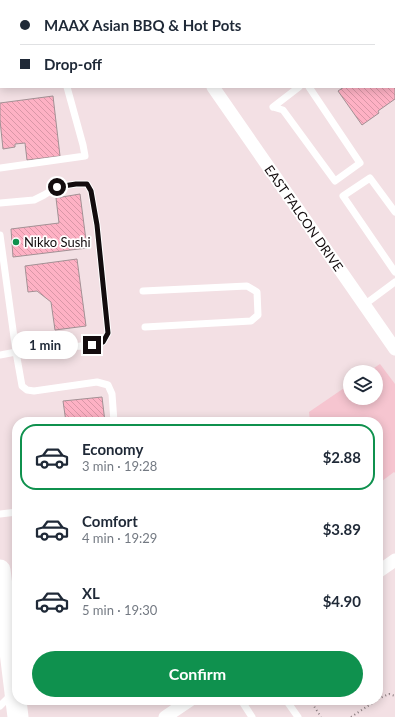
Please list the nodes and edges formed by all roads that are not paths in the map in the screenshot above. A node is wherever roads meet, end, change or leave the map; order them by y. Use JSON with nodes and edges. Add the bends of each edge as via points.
{"nodes":[{"id":1,"x":67,"y":88,"type":"edge"},
{"id":2,"x":214,"y":88,"type":"edge"},
{"id":3,"x":298,"y":88,"type":"edge"},
{"id":4,"x":310,"y":88,"type":"edge"},
{"id":5,"x":0,"y":168,"type":"edge"},
{"id":6,"x":0,"y":203,"type":"edge"},
{"id":7,"x":395,"y":212,"type":"edge"},
{"id":8,"x":0,"y":235,"type":"edge"},
{"id":9,"x":395,"y":272,"type":"edge"},
{"id":10,"x":395,"y":282,"type":"edge"},
{"id":11,"x":143,"y":291,"type":"dead end"},
{"id":12,"x":364,"y":305,"type":"junction"},
{"id":13,"x":145,"y":327,"type":"dead end"},
{"id":14,"x":395,"y":349,"type":"edge"},
{"id":15,"x":16,"y":352,"type":"junction"},
{"id":16,"x":0,"y":354,"type":"edge"},
{"id":17,"x":114,"y":417,"type":"edge"},
{"id":18,"x":12,"y":513,"type":"edge"},
{"id":19,"x":0,"y":514,"type":"edge"},
{"id":20,"x":395,"y":560,"type":"edge"},
{"id":21,"x":383,"y":568,"type":"edge"},
{"id":22,"x":0,"y":570,"type":"edge"},
{"id":23,"x":12,"y":668,"type":"edge"},
{"id":24,"x":12,"y":695,"type":"edge"},
{"id":25,"x":17,"y":705,"type":"edge"},
{"id":26,"x":183,"y":705,"type":"edge"},
{"id":27,"x":244,"y":705,"type":"edge"},
{"id":28,"x":290,"y":705,"type":"edge"},
{"id":29,"x":0,"y":706,"type":"edge"},
{"id":30,"x":18,"y":717,"type":"edge"},
{"id":31,"x":165,"y":717,"type":"edge"},
{"id":32,"x":252,"y":717,"type":"edge"},
{"id":33,"x":298,"y":717,"type":"edge"}],
"edges":[{"from":1,"to":5,"type":"lane","via":[[85,156]]},
{"from":2,"to":12,"type":"street","name":"EAST FALCON DRIVE"},
{"from":3,"to":4,"type":"lane","via":[[273,107],[283,110],[335,181],[360,163]]},
{"from":6,"to":15,"type":"lane","via":[[34,200],[57,187],[87,184],[91,191],[97,225],[108,333],[103,342]]},
{"from":7,"to":9,"type":"lane","via":[[370,178],[343,196]]},
{"from":8,"to":15,"type":"lane"},
{"from":10,"to":12,"type":"lane"},
{"from":11,"to":13,"type":"lane","via":[[247,286],[257,292],[258,315],[251,320]]},
{"from":12,"to":14,"type":"street","name":"EAST FALCON DRIVE"},
{"from":15,"to":16,"type":"lane"},
{"from":15,"to":17,"type":"lane","via":[[22,386],[28,390],[97,382],[108,386],[112,394]]},
{"from":18,"to":19,"type":"lane"},
{"from":20,"to":21,"type":"street"},
{"from":22,"to":23,"type":"main road"},
{"from":24,"to":29,"type":"lane"},
{"from":25,"to":30,"type":"main road"},
{"from":26,"to":31,"type":"street"},
{"from":27,"to":32,"type":"lane"},
{"from":28,"to":33,"type":"lane"}]}
